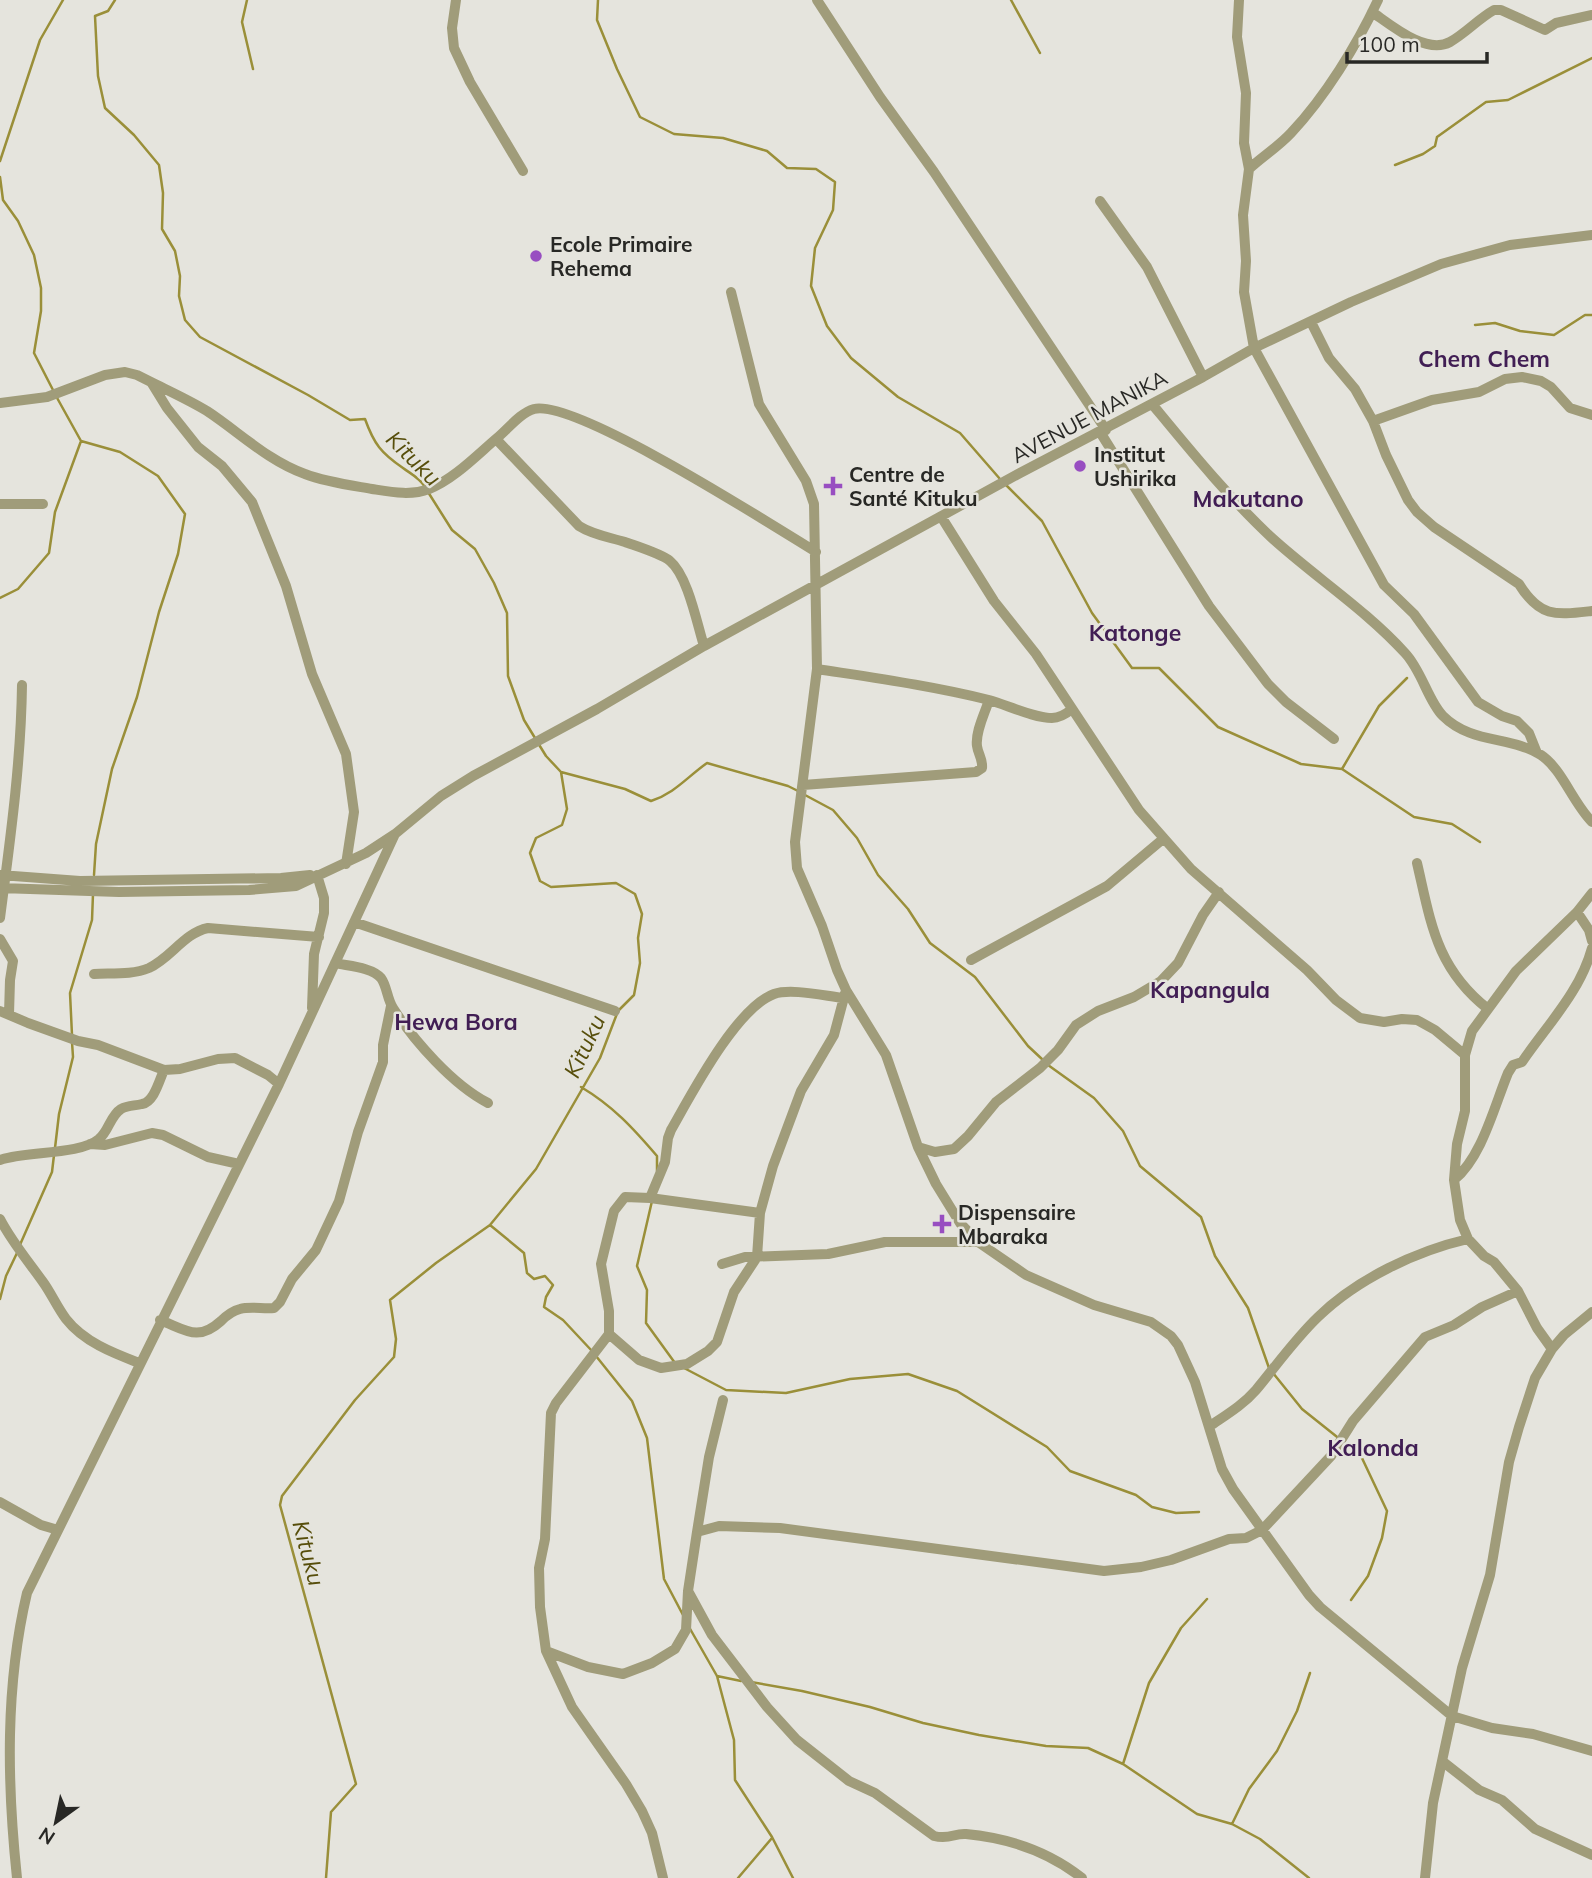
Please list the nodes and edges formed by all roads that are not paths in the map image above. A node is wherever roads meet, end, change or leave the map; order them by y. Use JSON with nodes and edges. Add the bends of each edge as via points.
{"nodes":[{"id":1,"x":456,"y":0,"type":"edge"},
{"id":2,"x":817,"y":0,"type":"edge"},
{"id":3,"x":1239,"y":0,"type":"edge"},
{"id":4,"x":1378,"y":0,"type":"edge"},
{"id":5,"x":1372,"y":12,"type":"junction"},
{"id":6,"x":1592,"y":15,"type":"edge"},
{"id":7,"x":1249,"y":169,"type":"junction"},
{"id":8,"x":523,"y":171,"type":"dead end"},
{"id":9,"x":1100,"y":201,"type":"dead end"},
{"id":10,"x":1592,"y":235,"type":"edge"},
{"id":11,"x":731,"y":292,"type":"dead end"},
{"id":12,"x":1311,"y":322,"type":"junction"},
{"id":13,"x":1254,"y":348,"type":"junction"},
{"id":14,"x":1203,"y":377,"type":"junction"},
{"id":15,"x":151,"y":382,"type":"junction"},
{"id":16,"x":0,"y":403,"type":"edge"},
{"id":17,"x":1152,"y":404,"type":"junction"},
{"id":18,"x":1592,"y":415,"type":"edge"},
{"id":19,"x":1373,"y":421,"type":"junction"},
{"id":20,"x":1103,"y":431,"type":"junction"},
{"id":21,"x":496,"y":439,"type":"junction"},
{"id":22,"x":0,"y":504,"type":"edge"},
{"id":23,"x":43,"y":504,"type":"dead end"},
{"id":24,"x":942,"y":518,"type":"junction"},
{"id":25,"x":816,"y":552,"type":"junction"},
{"id":26,"x":815,"y":585,"type":"junction"},
{"id":27,"x":1592,"y":611,"type":"edge"},
{"id":28,"x":704,"y":646,"type":"junction"},
{"id":29,"x":817,"y":669,"type":"junction"},
{"id":30,"x":22,"y":685,"type":"dead end"},
{"id":31,"x":989,"y":700,"type":"junction"},
{"id":32,"x":1072,"y":709,"type":"junction"},
{"id":33,"x":1334,"y":739,"type":"dead end"},
{"id":34,"x":1537,"y":753,"type":"junction"},
{"id":35,"x":803,"y":785,"type":"junction"},
{"id":36,"x":1592,"y":822,"type":"edge"},
{"id":37,"x":395,"y":834,"type":"junction"},
{"id":38,"x":1163,"y":839,"type":"junction"},
{"id":39,"x":1417,"y":863,"type":"dead end"},
{"id":40,"x":346,"y":864,"type":"junction"},
{"id":41,"x":317,"y":875,"type":"junction"},
{"id":42,"x":3,"y":876,"type":"edge"},
{"id":43,"x":2,"y":888,"type":"edge"},
{"id":44,"x":1219,"y":892,"type":"junction"},
{"id":45,"x":1592,"y":892,"type":"edge"},
{"id":46,"x":1577,"y":912,"type":"junction"},
{"id":47,"x":0,"y":918,"type":"edge"},
{"id":48,"x":354,"y":922,"type":"junction"},
{"id":49,"x":319,"y":937,"type":"junction"},
{"id":50,"x":0,"y":939,"type":"edge"},
{"id":51,"x":1592,"y":941,"type":"edge"},
{"id":52,"x":1592,"y":948,"type":"edge"},
{"id":53,"x":971,"y":960,"type":"dead end"},
{"id":54,"x":335,"y":963,"type":"junction"},
{"id":55,"x":94,"y":974,"type":"dead end"},
{"id":56,"x":845,"y":994,"type":"junction"},
{"id":57,"x":391,"y":1006,"type":"junction"},
{"id":58,"x":1489,"y":1009,"type":"junction"},
{"id":59,"x":615,"y":1011,"type":"dead end"},
{"id":60,"x":4,"y":1013,"type":"edge"},
{"id":61,"x":311,"y":1014,"type":"junction"},
{"id":62,"x":1465,"y":1055,"type":"junction"},
{"id":63,"x":164,"y":1070,"type":"junction"},
{"id":64,"x":279,"y":1084,"type":"junction"},
{"id":65,"x":488,"y":1103,"type":"dead end"},
{"id":66,"x":90,"y":1144,"type":"junction"},
{"id":67,"x":918,"y":1147,"type":"junction"},
{"id":68,"x":0,"y":1160,"type":"edge"},
{"id":69,"x":239,"y":1164,"type":"junction"},
{"id":70,"x":1454,"y":1180,"type":"junction"},
{"id":71,"x":650,"y":1198,"type":"junction"},
{"id":72,"x":760,"y":1213,"type":"junction"},
{"id":73,"x":0,"y":1219,"type":"edge"},
{"id":74,"x":3,"y":1232,"type":"edge"},
{"id":75,"x":1468,"y":1239,"type":"junction"},
{"id":76,"x":978,"y":1242,"type":"junction"},
{"id":77,"x":757,"y":1257,"type":"junction"},
{"id":78,"x":722,"y":1264,"type":"dead end"},
{"id":79,"x":1518,"y":1291,"type":"junction"},
{"id":80,"x":1592,"y":1312,"type":"edge"},
{"id":81,"x":160,"y":1320,"type":"junction"},
{"id":82,"x":608,"y":1334,"type":"junction"},
{"id":83,"x":1552,"y":1349,"type":"junction"},
{"id":84,"x":139,"y":1363,"type":"junction"},
{"id":85,"x":723,"y":1400,"type":"dead end"},
{"id":86,"x":1210,"y":1426,"type":"junction"},
{"id":87,"x":0,"y":1502,"type":"edge"},
{"id":88,"x":58,"y":1530,"type":"junction"},
{"id":89,"x":1262,"y":1530,"type":"junction"},
{"id":90,"x":697,"y":1532,"type":"junction"},
{"id":91,"x":688,"y":1591,"type":"junction"},
{"id":92,"x":546,"y":1650,"type":"junction"},
{"id":93,"x":1452,"y":1716,"type":"junction"},
{"id":94,"x":1592,"y":1751,"type":"edge"},
{"id":95,"x":1442,"y":1761,"type":"junction"},
{"id":96,"x":1592,"y":1855,"type":"edge"},
{"id":97,"x":17,"y":1878,"type":"edge"},
{"id":98,"x":663,"y":1878,"type":"edge"},
{"id":99,"x":1082,"y":1878,"type":"edge"},
{"id":100,"x":1425,"y":1878,"type":"edge"}],
"edges":[{"from":1,"to":8,"type":"street","via":[[454,48]]},
{"from":2,"to":20,"type":"street"},
{"from":3,"to":7,"type":"street","via":[[1237,37]]},
{"from":4,"to":5,"type":"street"},
{"from":5,"to":6,"type":"street","via":[[1405,35],[1434,45],[1447,44],[1494,10],[1545,30]]},
{"from":5,"to":7,"type":"street","via":[[1305,117]]},
{"from":7,"to":13,"type":"street","via":[[1243,215],[1244,292]]},
{"from":9,"to":14,"type":"street","via":[[1146,267]]},
{"from":10,"to":12,"type":"street","name":"AVENUE MANIKA","via":[[1510,245],[1441,264]]},
{"from":11,"to":25,"type":"street","via":[[759,404],[806,481],[814,504]]},
{"from":12,"to":13,"type":"street","name":"AVENUE MANIKA"},
{"from":12,"to":19,"type":"street","via":[[1329,358],[1355,389]]},
{"from":13,"to":14,"type":"street","name":"AVENUE MANIKA"},
{"from":13,"to":34,"type":"street","via":[[1384,585],[1414,614],[1478,702],[1517,721],[1529,733]]},
{"from":14,"to":17,"type":"street","name":"AVENUE MANIKA"},
{"from":15,"to":16,"type":"street","via":[[125,372],[47,397]]},
{"from":15,"to":21,"type":"street","via":[[303,473],[352,486],[401,493],[429,489]]},
{"from":15,"to":40,"type":"street","via":[[198,447],[222,466],[252,502],[286,586],[312,674],[346,754],[354,812]]},
{"from":17,"to":20,"type":"street","name":"AVENUE MANIKA"},
{"from":17,"to":34,"type":"street","via":[[1272,538],[1406,654],[1442,715],[1468,732]]},
{"from":18,"to":19,"type":"street","via":[[1570,408],[1541,381],[1522,377]]},
{"from":19,"to":27,"type":"street","via":[[1408,500],[1424,520],[1519,584],[1527,597],[1551,614]]},
{"from":20,"to":24,"type":"street","name":"AVENUE MANIKA"},
{"from":20,"to":33,"type":"street","via":[[1209,606],[1268,684]]},
{"from":21,"to":25,"type":"street","via":[[535,409],[586,422],[679,469]]},
{"from":21,"to":28,"type":"street","via":[[589,533],[671,561]]},
{"from":22,"to":23,"type":"street"},
{"from":24,"to":26,"type":"street","name":"AVENUE MANIKA"},
{"from":24,"to":32,"type":"street","via":[[994,601]]},
{"from":25,"to":26,"type":"street"},
{"from":26,"to":28,"type":"street","name":"AVENUE MANIKA"},
{"from":26,"to":29,"type":"street"},
{"from":28,"to":37,"type":"street","name":"AVENUE MANIKA","via":[[441,796]]},
{"from":29,"to":31,"type":"street"},
{"from":29,"to":35,"type":"street"},
{"from":30,"to":42,"type":"street"},
{"from":31,"to":32,"type":"street","via":[[1054,718]]},
{"from":31,"to":35,"type":"street","via":[[977,746],[982,768],[976,772]]},
{"from":32,"to":38,"type":"street"},
{"from":34,"to":36,"type":"street","via":[[1555,769]]},
{"from":35,"to":56,"type":"street","via":[[795,842],[797,868]]},
{"from":37,"to":40,"type":"street","name":"AVENUE MANIKA"},
{"from":37,"to":48,"type":"street"},
{"from":38,"to":44,"type":"street"},
{"from":38,"to":53,"type":"street","via":[[1107,886]]},
{"from":39,"to":58,"type":"street","via":[[1433,932],[1451,972]]},
{"from":40,"to":41,"type":"street","name":"AVENUE MANIKA"},
{"from":41,"to":42,"type":"street","via":[[80,881]]},
{"from":41,"to":43,"type":"street","name":"AVENUE MANIKA","via":[[296,886],[249,890]]},
{"from":41,"to":49,"type":"street","via":[[324,898]]},
{"from":42,"to":43,"type":"street"},
{"from":43,"to":47,"type":"street"},
{"from":44,"to":62,"type":"street","via":[[1360,1017],[1384,1022],[1416,1020]]},
{"from":44,"to":67,"type":"street","via":[[1178,963],[1161,981],[1076,1025],[1058,1050],[996,1102],[954,1149],[935,1152]]},
{"from":45,"to":46,"type":"street"},
{"from":46,"to":51,"type":"street"},
{"from":46,"to":58,"type":"street","via":[[1516,971]]},
{"from":48,"to":54,"type":"street"},
{"from":48,"to":59,"type":"street"},
{"from":49,"to":55,"type":"street","via":[[208,928],[197,930],[151,967]]},
{"from":49,"to":61,"type":"street"},
{"from":50,"to":60,"type":"street","via":[[13,961]]},
{"from":52,"to":70,"type":"street","via":[[1560,1013],[1508,1073],[1476,1152]]},
{"from":54,"to":57,"type":"street","via":[[380,977]]},
{"from":54,"to":61,"type":"street"},
{"from":56,"to":67,"type":"street","via":[[886,1055]]},
{"from":56,"to":71,"type":"street","via":[[776,993],[737,1025],[671,1130],[665,1162]]},
{"from":56,"to":72,"type":"street","via":[[829,1046],[801,1091]]},
{"from":57,"to":65,"type":"street","via":[[452,1077]]},
{"from":57,"to":81,"type":"street","via":[[383,1062],[340,1200],[316,1250],[280,1302],[274,1308],[242,1308],[202,1334]]},
{"from":58,"to":62,"type":"street","via":[[1472,1031]]},
{"from":60,"to":63,"type":"street"},
{"from":61,"to":64,"type":"street"},
{"from":62,"to":70,"type":"street","via":[[1465,1111]]},
{"from":63,"to":64,"type":"street","via":[[235,1058]]},
{"from":63,"to":66,"type":"street","via":[[152,1098],[119,1110],[101,1138]]},
{"from":64,"to":69,"type":"street"},
{"from":66,"to":68,"type":"street"},
{"from":66,"to":69,"type":"street","via":[[105,1145],[152,1133],[208,1157]]},
{"from":67,"to":76,"type":"street","via":[[949,1208]]},
{"from":69,"to":81,"type":"street"},
{"from":70,"to":75,"type":"street"},
{"from":71,"to":72,"type":"street"},
{"from":71,"to":82,"type":"street","via":[[625,1198],[611,1221],[601,1264]]},
{"from":72,"to":77,"type":"street"},
{"from":73,"to":74,"type":"street"},
{"from":74,"to":84,"type":"street","via":[[78,1332]]},
{"from":75,"to":79,"type":"street"},
{"from":75,"to":86,"type":"street","via":[[1414,1254],[1332,1304],[1255,1391]]},
{"from":76,"to":77,"type":"street","via":[[885,1242],[828,1254]]},
{"from":76,"to":86,"type":"street","via":[[1042,1282],[1162,1328],[1178,1345]]},
{"from":77,"to":78,"type":"street"},
{"from":77,"to":82,"type":"street","via":[[734,1292],[717,1342],[687,1364],[661,1368],[639,1360]]},
{"from":79,"to":83,"type":"street"},
{"from":79,"to":89,"type":"street","via":[[1425,1337],[1360,1413],[1331,1456]]},
{"from":80,"to":83,"type":"street"},
{"from":81,"to":84,"type":"street"},
{"from":82,"to":92,"type":"street","via":[[551,1413],[545,1539],[539,1568]]},
{"from":83,"to":93,"type":"street","via":[[1535,1378],[1509,1462],[1490,1575]]},
{"from":84,"to":88,"type":"street"},
{"from":85,"to":90,"type":"street"},
{"from":86,"to":89,"type":"street","via":[[1222,1469]]},
{"from":87,"to":88,"type":"street"},
{"from":88,"to":97,"type":"street","via":[[27,1593],[15,1647],[9,1776]]},
{"from":89,"to":90,"type":"street","via":[[1171,1560],[1104,1571],[766,1527],[719,1526]]},
{"from":89,"to":93,"type":"street","via":[[1320,1607]]},
{"from":90,"to":91,"type":"street"},
{"from":91,"to":92,"type":"street","via":[[686,1630],[675,1649],[652,1663],[623,1674],[588,1667]]},
{"from":91,"to":99,"type":"street","via":[[712,1635],[767,1707],[797,1740],[849,1781],[875,1793],[934,1836],[945,1839],[963,1834],[1015,1843],[1051,1857]]},
{"from":92,"to":98,"type":"street","via":[[572,1707],[642,1811]]},
{"from":93,"to":94,"type":"street"},
{"from":93,"to":95,"type":"street"},
{"from":95,"to":96,"type":"street","via":[[1479,1790],[1502,1800],[1535,1829]]},
{"from":95,"to":100,"type":"street"}]}
